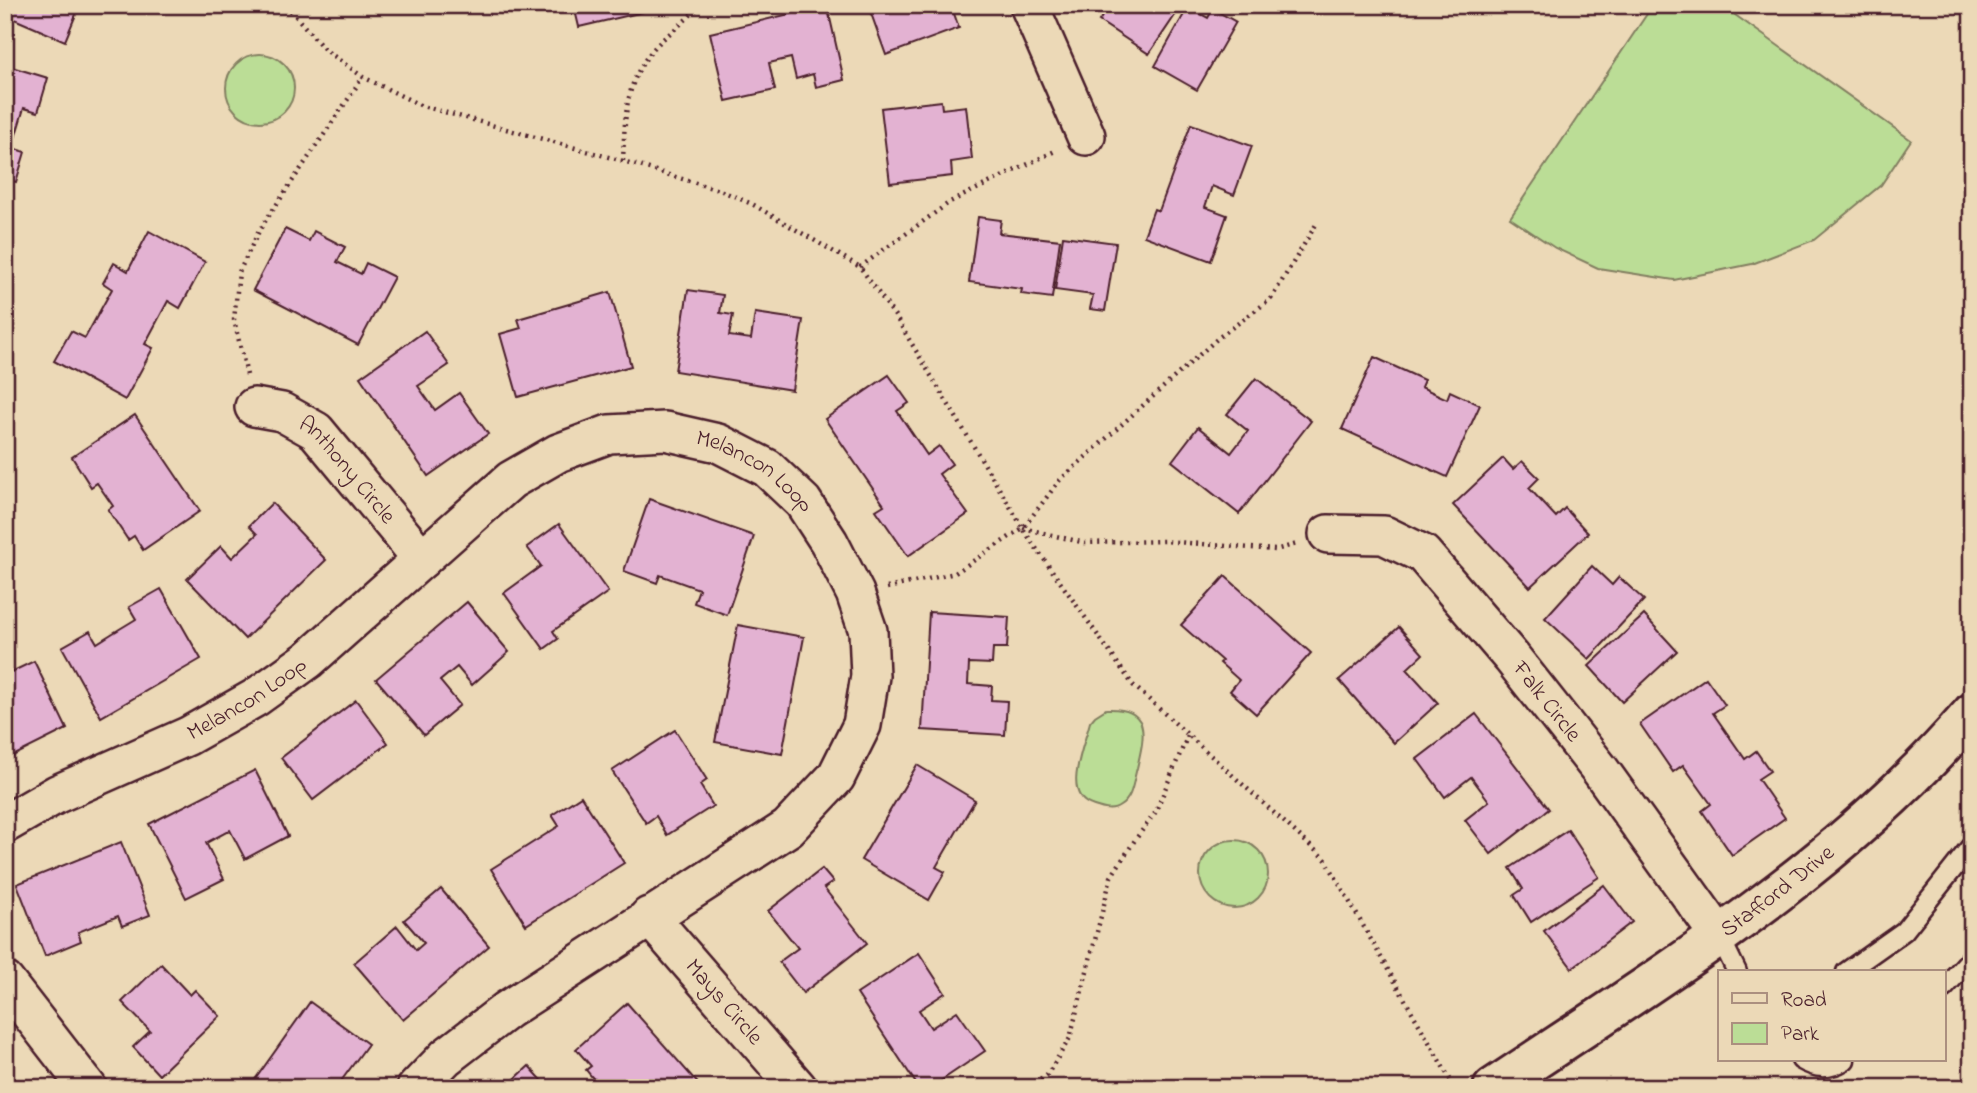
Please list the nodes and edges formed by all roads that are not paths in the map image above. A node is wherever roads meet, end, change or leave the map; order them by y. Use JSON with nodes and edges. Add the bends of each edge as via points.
{"nodes":[{"id":1,"x":1029,"y":5,"type":"edge"},
{"id":2,"x":1086,"y":136,"type":"road end"},
{"id":3,"x":254,"y":407,"type":"road end"},
{"id":4,"x":1328,"y":534,"type":"road end"},
{"id":5,"x":422,"y":559,"type":"junction"},
{"id":6,"x":1972,"y":713,"type":"edge"},
{"id":7,"x":5,"y":824,"type":"edge"},
{"id":8,"x":1972,"y":845,"type":"edge"},
{"id":9,"x":649,"y":916,"type":"junction"},
{"id":10,"x":1720,"y":937,"type":"junction"},
{"id":11,"x":1972,"y":957,"type":"edge"},
{"id":12,"x":1736,"y":970,"type":"edge"},
{"id":13,"x":1849,"y":970,"type":"edge"},
{"id":14,"x":5,"y":981,"type":"edge"},
{"id":15,"x":1946,"y":986,"type":"edge"},
{"id":16,"x":1804,"y":1062,"type":"edge"},
{"id":17,"x":1841,"y":1062,"type":"edge"},
{"id":18,"x":88,"y":1088,"type":"edge"},
{"id":19,"x":416,"y":1088,"type":"edge"},
{"id":20,"x":798,"y":1088,"type":"edge"},
{"id":21,"x":1493,"y":1088,"type":"edge"}],
"edges":[{"from":1,"to":2,"type":"street"},
{"from":3,"to":5,"type":"street","name":"Anthony Circle","via":[[282,412],[316,431]]},
{"from":4,"to":10,"type":"street","name":"Falk Circle","via":[[1384,535],[1423,554],[1601,771]]},
{"from":5,"to":7,"type":"street","name":"Melancon Loop","via":[[308,660],[255,698],[188,736],[57,794]]},
{"from":5,"to":9,"type":"street","name":"Melancon Loop","via":[[511,480],[558,453],[609,433],[665,431],[718,443],[767,468],[803,502],[829,542],[868,631],[870,676],[862,725],[836,777],[788,828]]},
{"from":6,"to":10,"type":"street","name":"Stafford Drive","via":[[1885,805]]},
{"from":8,"to":13,"type":"lane","via":[[1904,932]]},
{"from":9,"to":19,"type":"street","name":"Melancon Loop","via":[[507,1010],[446,1057]]},
{"from":9,"to":20,"type":"street","name":"Mays Circle"},
{"from":10,"to":12,"type":"lane"},
{"from":10,"to":21,"type":"street","name":"Stafford Drive"},
{"from":11,"to":15,"type":"lane"},
{"from":14,"to":18,"type":"street"},
{"from":16,"to":17,"type":"lane","via":[[1814,1068]]}]}
